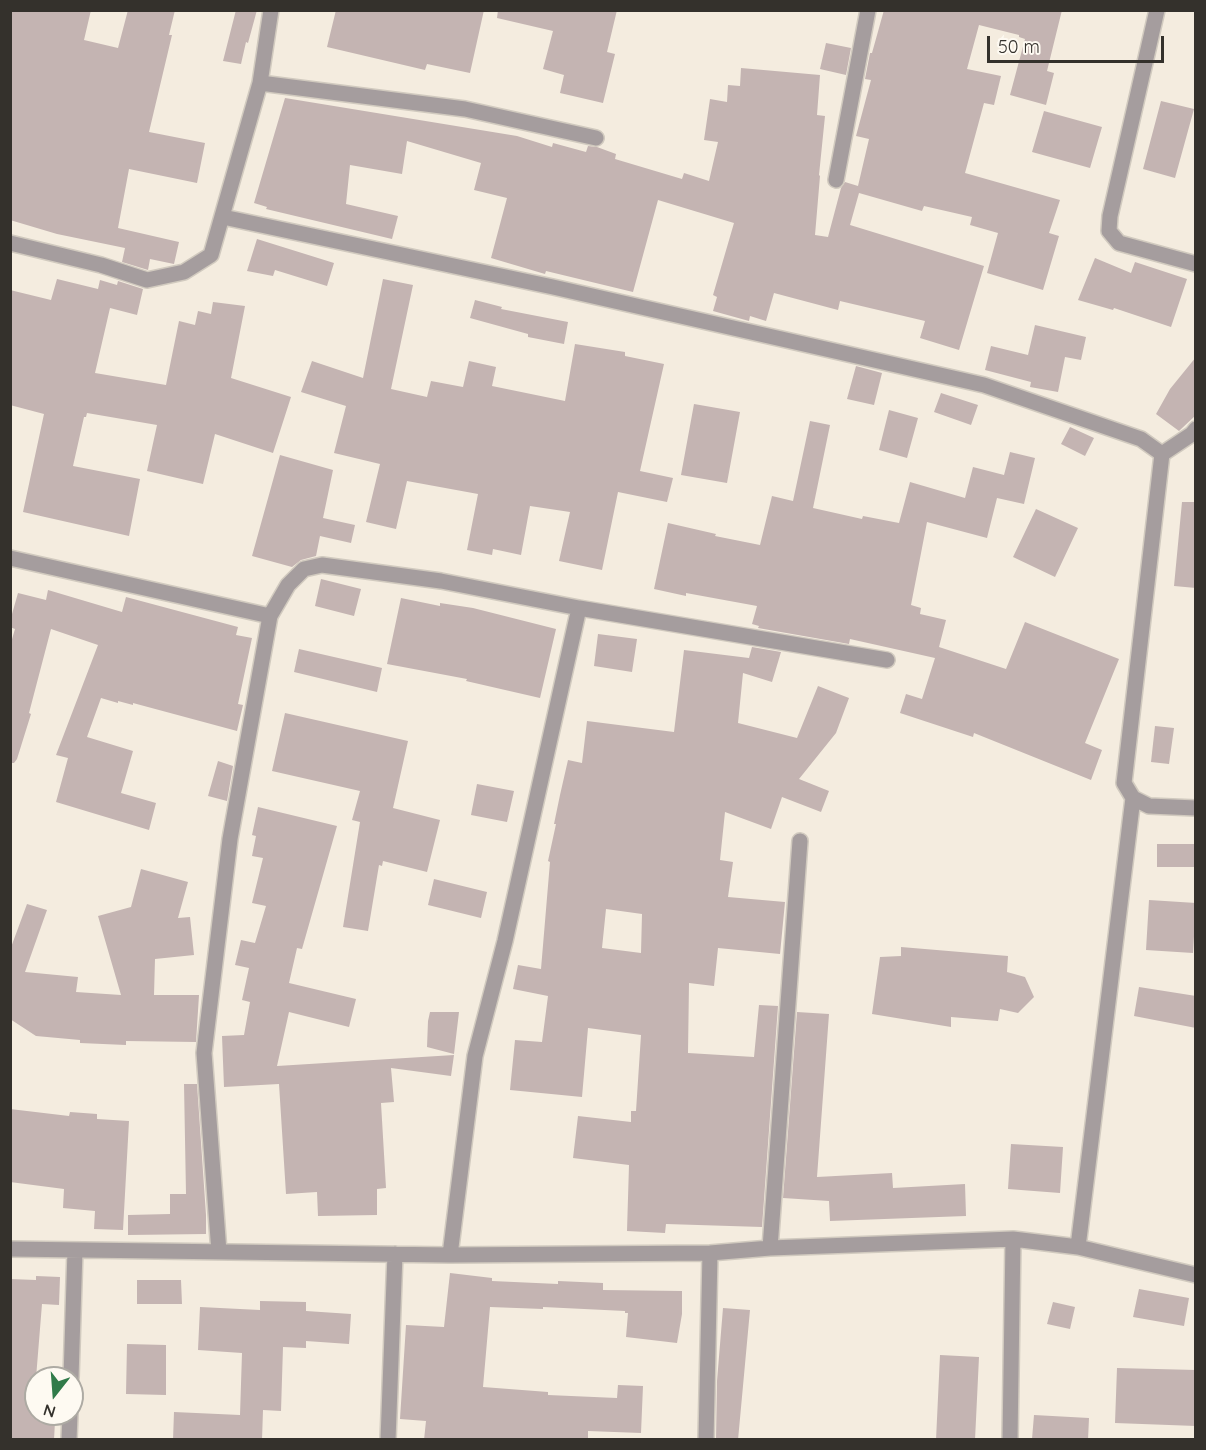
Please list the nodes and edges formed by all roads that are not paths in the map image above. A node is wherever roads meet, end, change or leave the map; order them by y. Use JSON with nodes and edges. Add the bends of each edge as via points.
{"nodes":[{"id":1,"x":272,"y":10,"type":"edge"},
{"id":2,"x":868,"y":10,"type":"edge"},
{"id":3,"x":1157,"y":10,"type":"edge"},
{"id":4,"x":260,"y":83,"type":"junction"},
{"id":5,"x":596,"y":138,"type":"dead end"},
{"id":6,"x":836,"y":180,"type":"dead end"},
{"id":7,"x":223,"y":216,"type":"junction"},
{"id":8,"x":10,"y":243,"type":"edge"},
{"id":9,"x":1196,"y":264,"type":"edge"},
{"id":10,"x":1196,"y":429,"type":"edge"},
{"id":11,"x":1162,"y":454,"type":"junction"},
{"id":12,"x":10,"y":558,"type":"edge"},
{"id":13,"x":579,"y":608,"type":"junction"},
{"id":14,"x":270,"y":616,"type":"junction"},
{"id":15,"x":887,"y":660,"type":"dead end"},
{"id":16,"x":1133,"y":798,"type":"junction"},
{"id":17,"x":1196,"y":808,"type":"edge"},
{"id":18,"x":800,"y":841,"type":"dead end"},
{"id":19,"x":1013,"y":1239,"type":"junction"},
{"id":20,"x":1078,"y":1247,"type":"junction"},
{"id":21,"x":770,"y":1248,"type":"junction"},
{"id":22,"x":10,"y":1249,"type":"edge"},
{"id":23,"x":75,"y":1250,"type":"junction"},
{"id":24,"x":219,"y":1252,"type":"junction"},
{"id":25,"x":395,"y":1254,"type":"junction"},
{"id":26,"x":710,"y":1254,"type":"junction"},
{"id":27,"x":450,"y":1255,"type":"junction"},
{"id":28,"x":1196,"y":1275,"type":"edge"},
{"id":29,"x":71,"y":1366,"type":"edge"},
{"id":30,"x":387,"y":1440,"type":"edge"},
{"id":31,"x":706,"y":1440,"type":"edge"},
{"id":32,"x":1010,"y":1440,"type":"edge"}],
"edges":[{"from":1,"to":4,"type":"street"},
{"from":2,"to":6,"type":"street"},
{"from":3,"to":9,"type":"street","via":[[1109,231],[1119,243]]},
{"from":4,"to":5,"type":"street","via":[[465,109]]},
{"from":4,"to":7,"type":"street"},
{"from":7,"to":8,"type":"street","via":[[210,255],[184,272],[147,280]]},
{"from":7,"to":11,"type":"street","via":[[984,385],[1142,439]]},
{"from":10,"to":11,"type":"street"},
{"from":11,"to":16,"type":"street","via":[[1124,783]]},
{"from":12,"to":14,"type":"street"},
{"from":13,"to":14,"type":"street","via":[[441,581],[322,565],[304,569],[288,585]]},
{"from":13,"to":15,"type":"street"},
{"from":13,"to":27,"type":"street","via":[[505,941],[475,1056]]},
{"from":14,"to":24,"type":"street","via":[[230,839],[204,1053]]},
{"from":16,"to":17,"type":"street","via":[[1149,806]]},
{"from":16,"to":20,"type":"street"},
{"from":18,"to":21,"type":"street"},
{"from":19,"to":20,"type":"street"},
{"from":19,"to":21,"type":"street"},
{"from":19,"to":32,"type":"street"},
{"from":20,"to":28,"type":"street"},
{"from":21,"to":26,"type":"street"},
{"from":22,"to":23,"type":"street"},
{"from":23,"to":24,"type":"street"},
{"from":23,"to":29,"type":"street"},
{"from":24,"to":25,"type":"street"},
{"from":25,"to":27,"type":"street"},
{"from":25,"to":30,"type":"street"},
{"from":26,"to":27,"type":"street"},
{"from":26,"to":31,"type":"street"}]}
